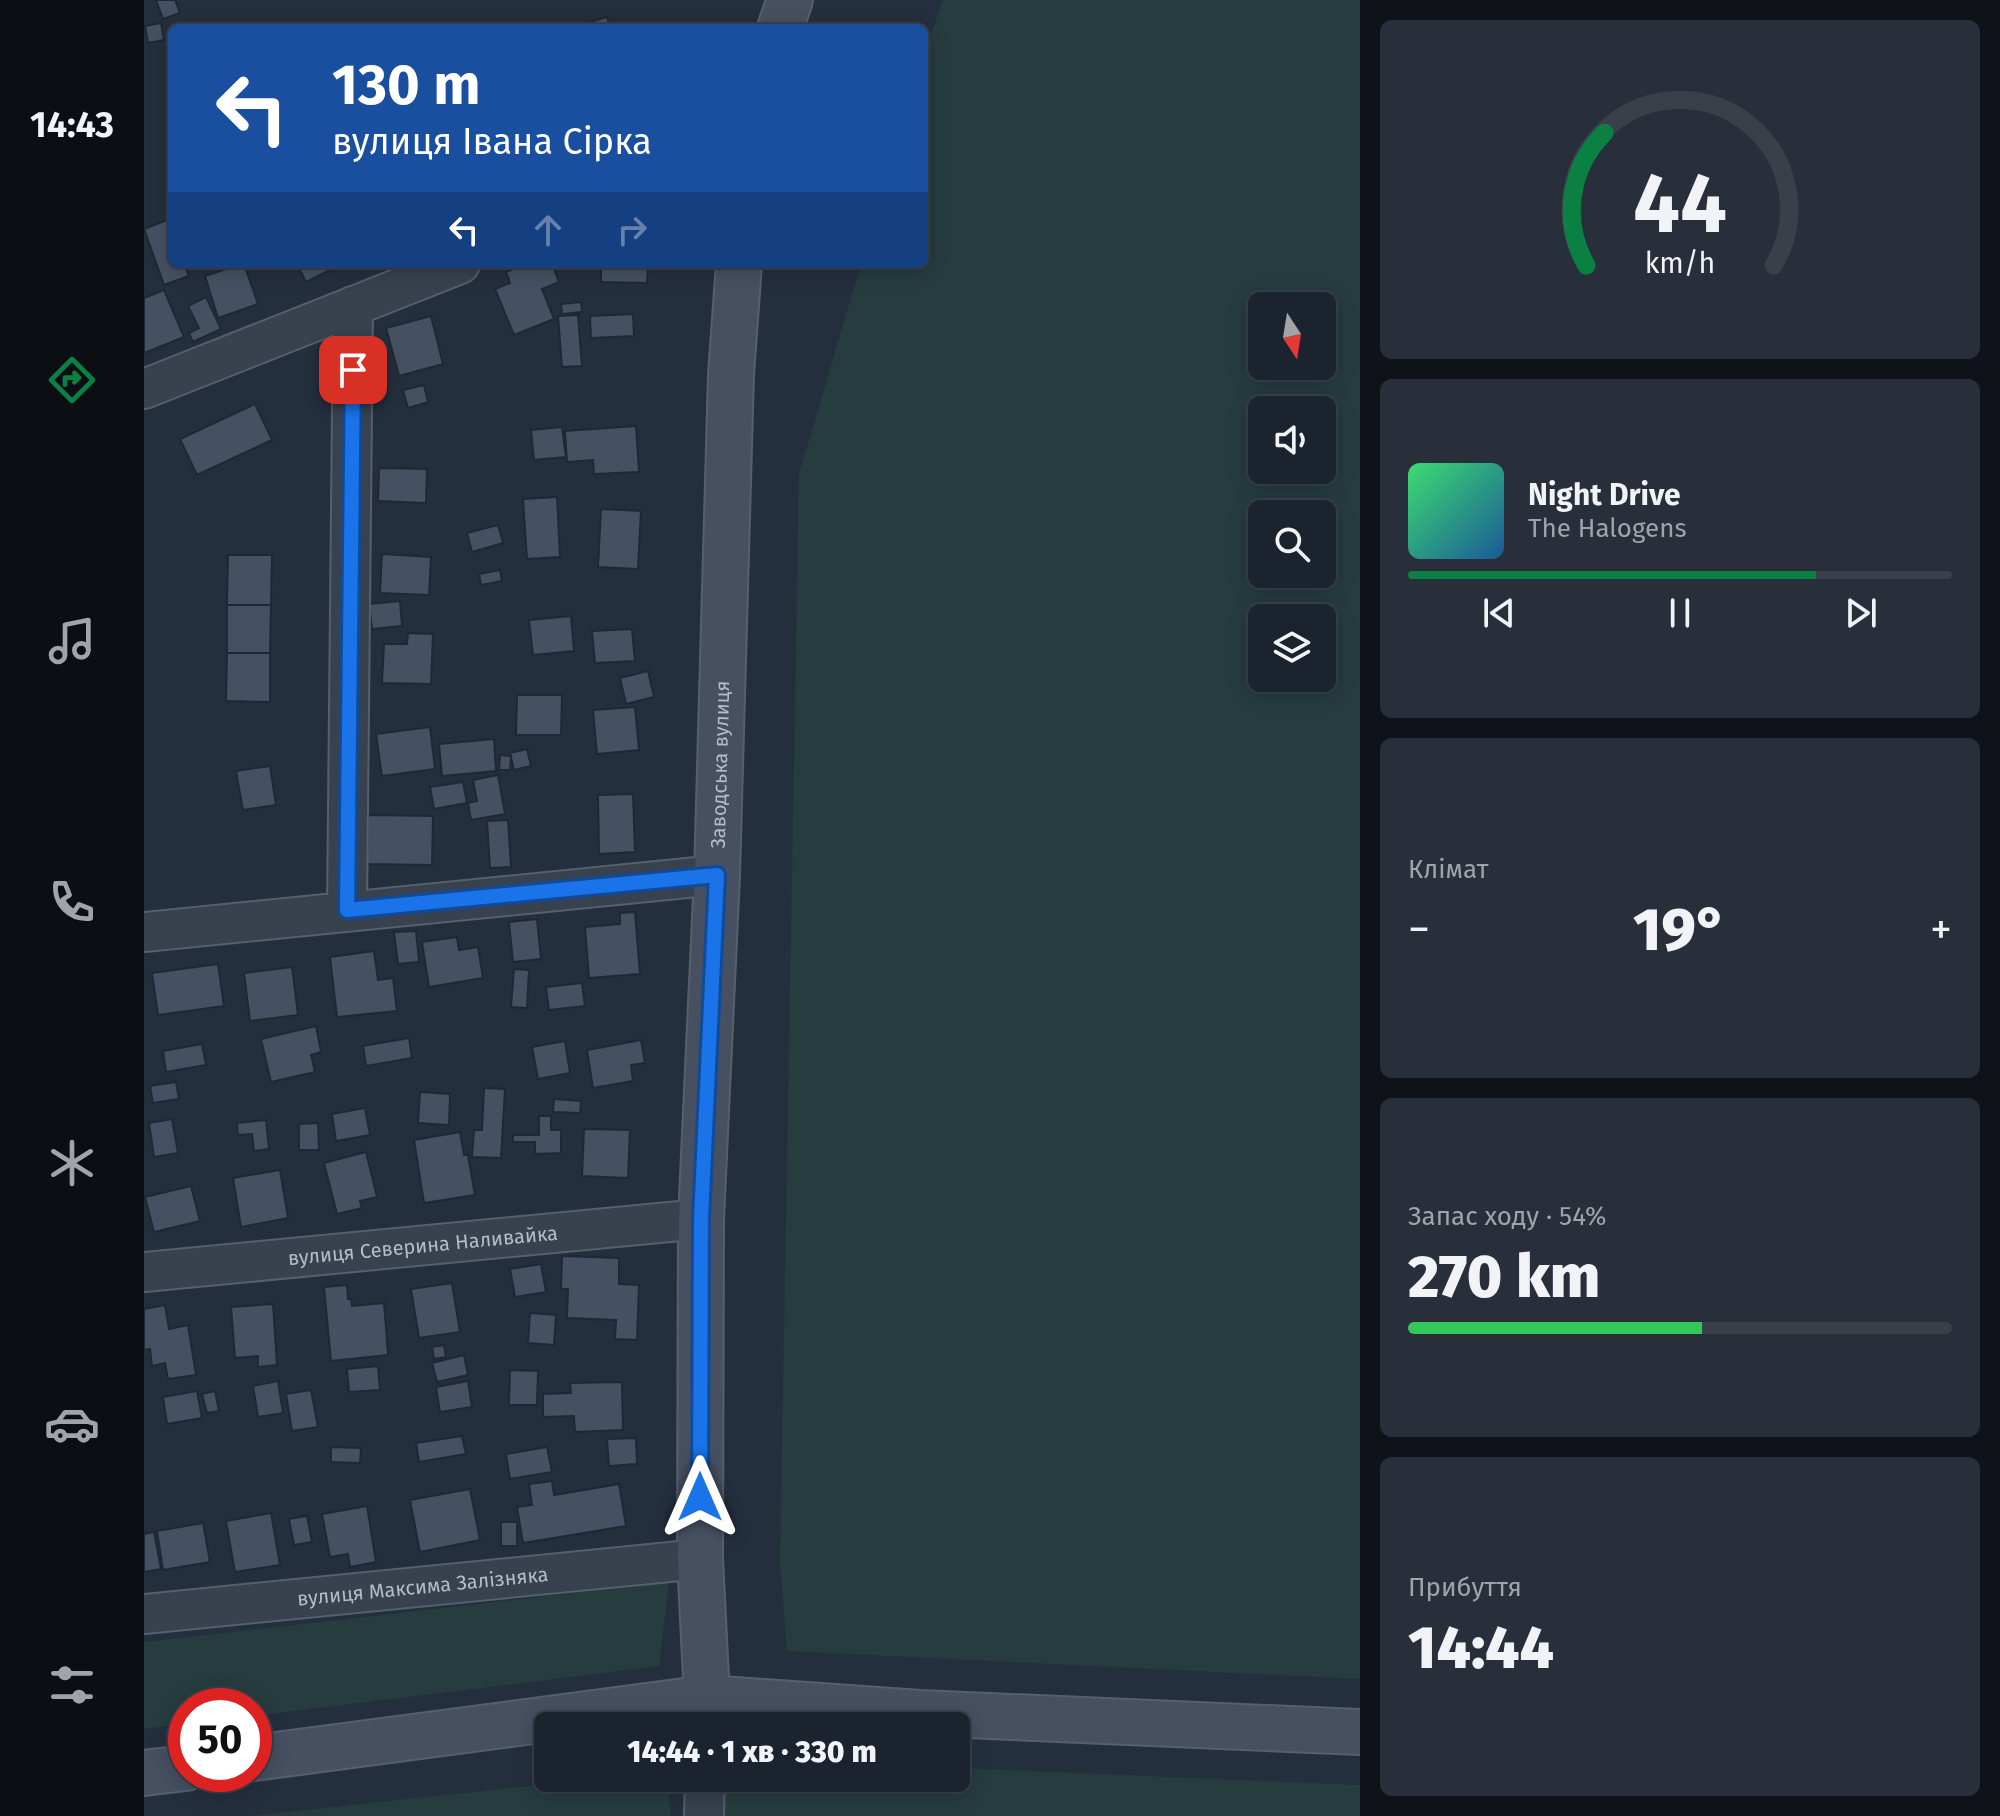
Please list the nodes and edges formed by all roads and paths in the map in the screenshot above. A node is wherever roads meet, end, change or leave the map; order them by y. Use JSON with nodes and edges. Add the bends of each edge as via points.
{"nodes":[{"id":1,"x":790,"y":0,"type":"edge"},
{"id":2,"x":781,"y":24,"type":"edge"},
{"id":3,"x":450,"y":268,"type":"edge"},
{"id":4,"x":739,"y":268,"type":"edge"},
{"id":5,"x":353,"y":306,"type":"junction"},
{"id":6,"x":144,"y":389,"type":"edge"},
{"id":7,"x":717,"y":875,"type":"junction"},
{"id":8,"x":347,"y":910,"type":"junction"},
{"id":9,"x":144,"y":932,"type":"edge"},
{"id":10,"x":701,"y":1219,"type":"junction"},
{"id":11,"x":144,"y":1272,"type":"edge"},
{"id":12,"x":700,"y":1559,"type":"junction"},
{"id":13,"x":144,"y":1614,"type":"edge"},
{"id":14,"x":706,"y":1712,"type":"edge"},
{"id":15,"x":970,"y":1715,"type":"edge"},
{"id":16,"x":534,"y":1730,"type":"edge"},
{"id":17,"x":1360,"y":1732,"type":"edge"},
{"id":18,"x":272,"y":1756,"type":"edge"},
{"id":19,"x":168,"y":1770,"type":"edge"},
{"id":20,"x":144,"y":1773,"type":"edge"},
{"id":21,"x":705,"y":1792,"type":"edge"},
{"id":22,"x":704,"y":1816,"type":"edge"}],
"edges":[{"from":1,"to":2,"type":"main road"},
{"from":3,"to":5,"type":"street"},
{"from":4,"to":7,"type":"main road","name":"Заводська вулиця"},
{"from":5,"to":6,"type":"street"},
{"from":5,"to":8,"type":"street"},
{"from":7,"to":8,"type":"street"},
{"from":7,"to":10,"type":"main road","name":"Заводська вулиця"},
{"from":8,"to":9,"type":"street"},
{"from":10,"to":11,"type":"street","name":"вулиця Северина Наливайка"},
{"from":10,"to":12,"type":"main road","name":"Заводська вулиця"},
{"from":12,"to":13,"type":"street","name":"вулиця Максима Залізняка"},
{"from":12,"to":14,"type":"main road","name":"Заводська вулиця"},
{"from":15,"to":17,"type":"main road"},
{"from":16,"to":18,"type":"main road"},
{"from":19,"to":20,"type":"main road"},
{"from":21,"to":22,"type":"street"}]}
